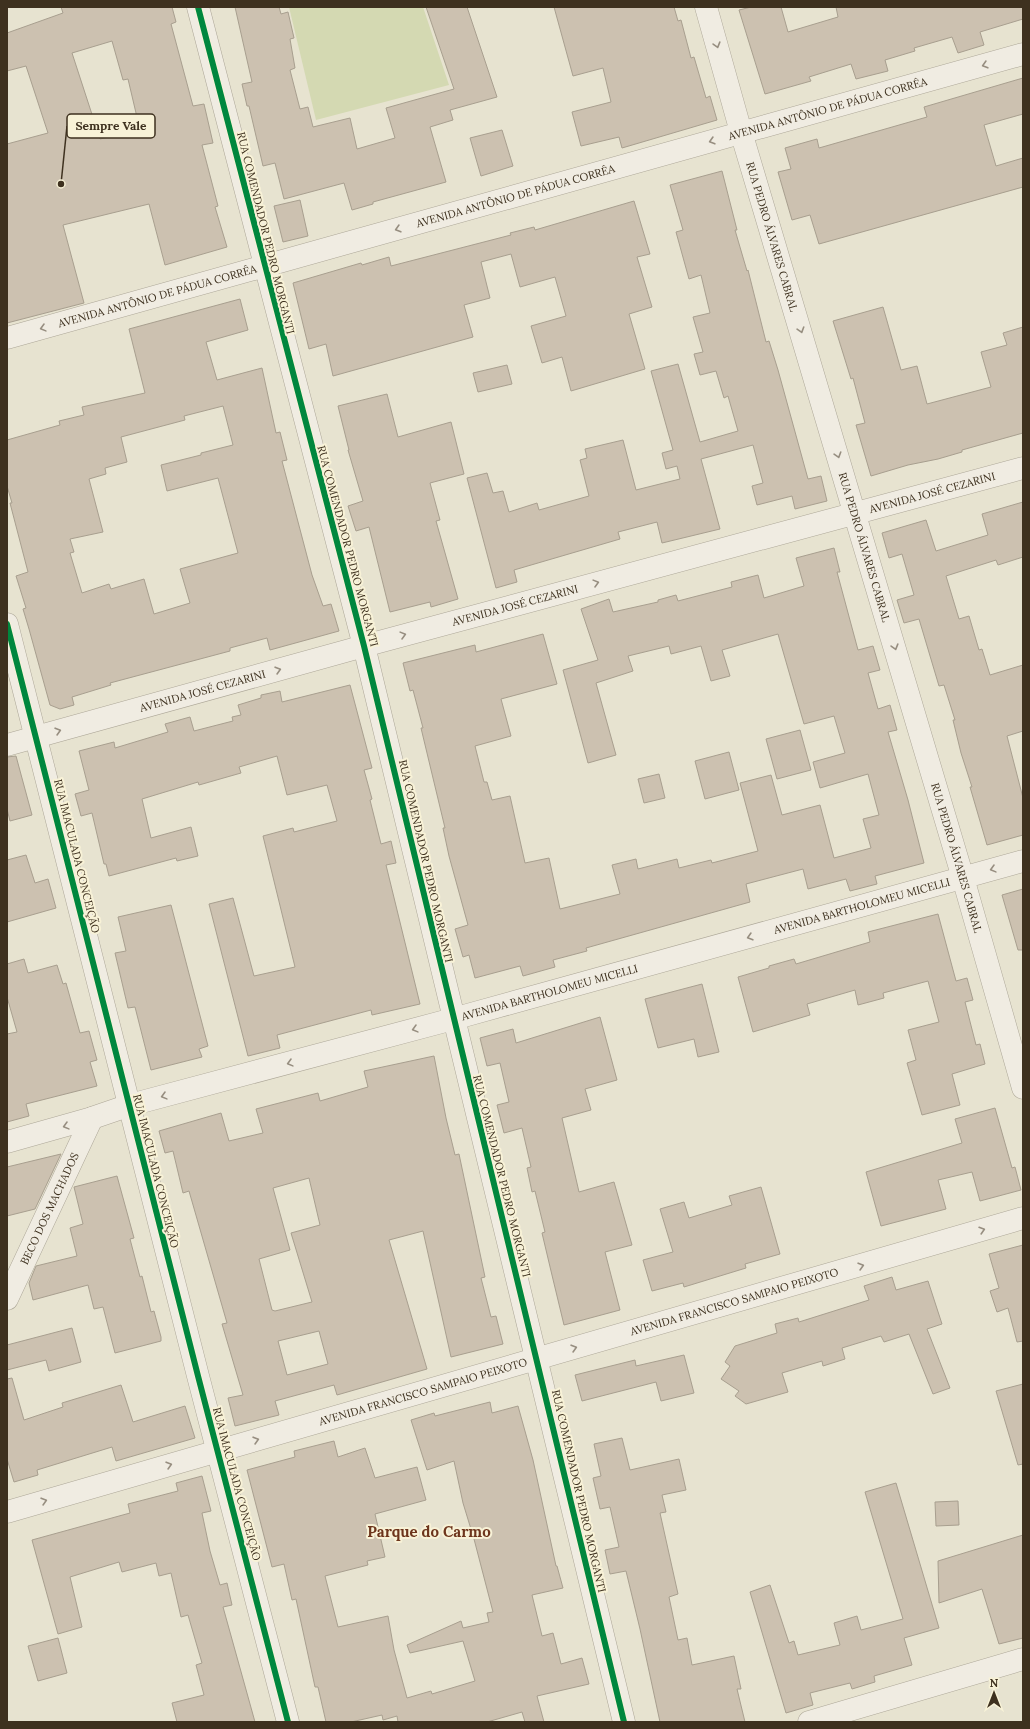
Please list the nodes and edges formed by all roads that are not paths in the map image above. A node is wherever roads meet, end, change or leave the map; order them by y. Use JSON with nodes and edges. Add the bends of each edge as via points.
{"nodes":[{"id":1,"x":198,"y":7,"type":"edge"},
{"id":2,"x":706,"y":7,"type":"edge"},
{"id":3,"x":1023,"y":54,"type":"edge"},
{"id":4,"x":742,"y":132,"type":"junction"},
{"id":5,"x":264,"y":266,"type":"junction"},
{"id":6,"x":7,"y":338,"type":"edge"},
{"id":7,"x":1023,"y":468,"type":"edge"},
{"id":8,"x":855,"y":512,"type":"junction"},
{"id":9,"x":7,"y":624,"type":"edge"},
{"id":10,"x":364,"y":646,"type":"junction"},
{"id":11,"x":37,"y":737,"type":"junction"},
{"id":12,"x":7,"y":745,"type":"edge"},
{"id":13,"x":1023,"y":861,"type":"edge"},
{"id":14,"x":963,"y":878,"type":"junction"},
{"id":15,"x":453,"y":1019,"type":"junction"},
{"id":16,"x":1023,"y":1088,"type":"edge"},
{"id":17,"x":130,"y":1106,"type":"junction"},
{"id":18,"x":92,"y":1118,"type":"junction"},
{"id":19,"x":7,"y":1142,"type":"edge"},
{"id":20,"x":1023,"y":1218,"type":"edge"},
{"id":21,"x":7,"y":1299,"type":"edge"},
{"id":22,"x":537,"y":1359,"type":"junction"},
{"id":23,"x":218,"y":1450,"type":"junction"},
{"id":24,"x":7,"y":1512,"type":"edge"},
{"id":25,"x":1023,"y":1659,"type":"edge"},
{"id":26,"x":288,"y":1722,"type":"edge"},
{"id":27,"x":624,"y":1722,"type":"edge"},
{"id":28,"x":809,"y":1722,"type":"edge"}],
"edges":[{"from":1,"to":5,"type":"street","name":"RUA COMENDADOR PEDRO MORGANTI"},
{"from":2,"to":4,"type":"street","name":"RUA PEDRO ÁLVARES CABRAL","one_way":true},
{"from":3,"to":4,"type":"street","name":"AVENIDA ANTÔNIO DE PÁDUA CORRÊA","one_way":true},
{"from":4,"to":5,"type":"street","name":"AVENIDA ANTÔNIO DE PÁDUA CORRÊA","one_way":true},
{"from":4,"to":8,"type":"street","name":"RUA PEDRO ÁLVARES CABRAL","one_way":true},
{"from":5,"to":6,"type":"street","name":"AVENIDA ANTÔNIO DE PÁDUA CORRÊA","one_way":true},
{"from":5,"to":10,"type":"street","name":"RUA COMENDADOR PEDRO MORGANTI"},
{"from":7,"to":8,"type":"street","name":"AVENIDA JOSÉ CEZARINI"},
{"from":10,"to":8,"type":"street","name":"AVENIDA JOSÉ CEZARINI","one_way":true},
{"from":8,"to":14,"type":"street","name":"RUA PEDRO ÁLVARES CABRAL","one_way":true},
{"from":9,"to":11,"type":"street","name":"RUA IMACULADA CONCEIÇÃO"},
{"from":11,"to":10,"type":"street","name":"AVENIDA JOSÉ CEZARINI","one_way":true},
{"from":10,"to":15,"type":"street","name":"RUA COMENDADOR PEDRO MORGANTI"},
{"from":11,"to":12,"type":"street","name":"AVENIDA JOSÉ CEZARINI"},
{"from":11,"to":17,"type":"street","name":"RUA IMACULADA CONCEIÇÃO"},
{"from":13,"to":14,"type":"street","name":"AVENIDA BARTHOLOMEU MICELLI","one_way":true},
{"from":14,"to":15,"type":"street","name":"AVENIDA BARTHOLOMEU MICELLI","one_way":true},
{"from":14,"to":16,"type":"street","name":"RUA PEDRO ÁLVARES CABRAL"},
{"from":15,"to":17,"type":"street","name":"AVENIDA BARTHOLOMEU MICELLI","one_way":true},
{"from":15,"to":22,"type":"street","name":"RUA COMENDADOR PEDRO MORGANTI"},
{"from":17,"to":18,"type":"street","name":"AVENIDA BARTHOLOMEU MICELLI"},
{"from":17,"to":23,"type":"street","name":"RUA IMACULADA CONCEIÇÃO"},
{"from":18,"to":19,"type":"street","name":"AVENIDA BARTHOLOMEU MICELLI","one_way":true},
{"from":18,"to":21,"type":"street","name":"BECO DOS MACHADOS"},
{"from":22,"to":20,"type":"street","name":"AVENIDA FRANCISCO SAMPAIO PEIXOTO","one_way":true},
{"from":23,"to":22,"type":"street","name":"AVENIDA FRANCISCO SAMPAIO PEIXOTO","one_way":true},
{"from":22,"to":27,"type":"street","name":"RUA COMENDADOR PEDRO MORGANTI"},
{"from":24,"to":23,"type":"street","name":"AVENIDA FRANCISCO SAMPAIO PEIXOTO","one_way":true},
{"from":23,"to":26,"type":"street","name":"RUA IMACULADA CONCEIÇÃO"},
{"from":25,"to":28,"type":"street"}]}
